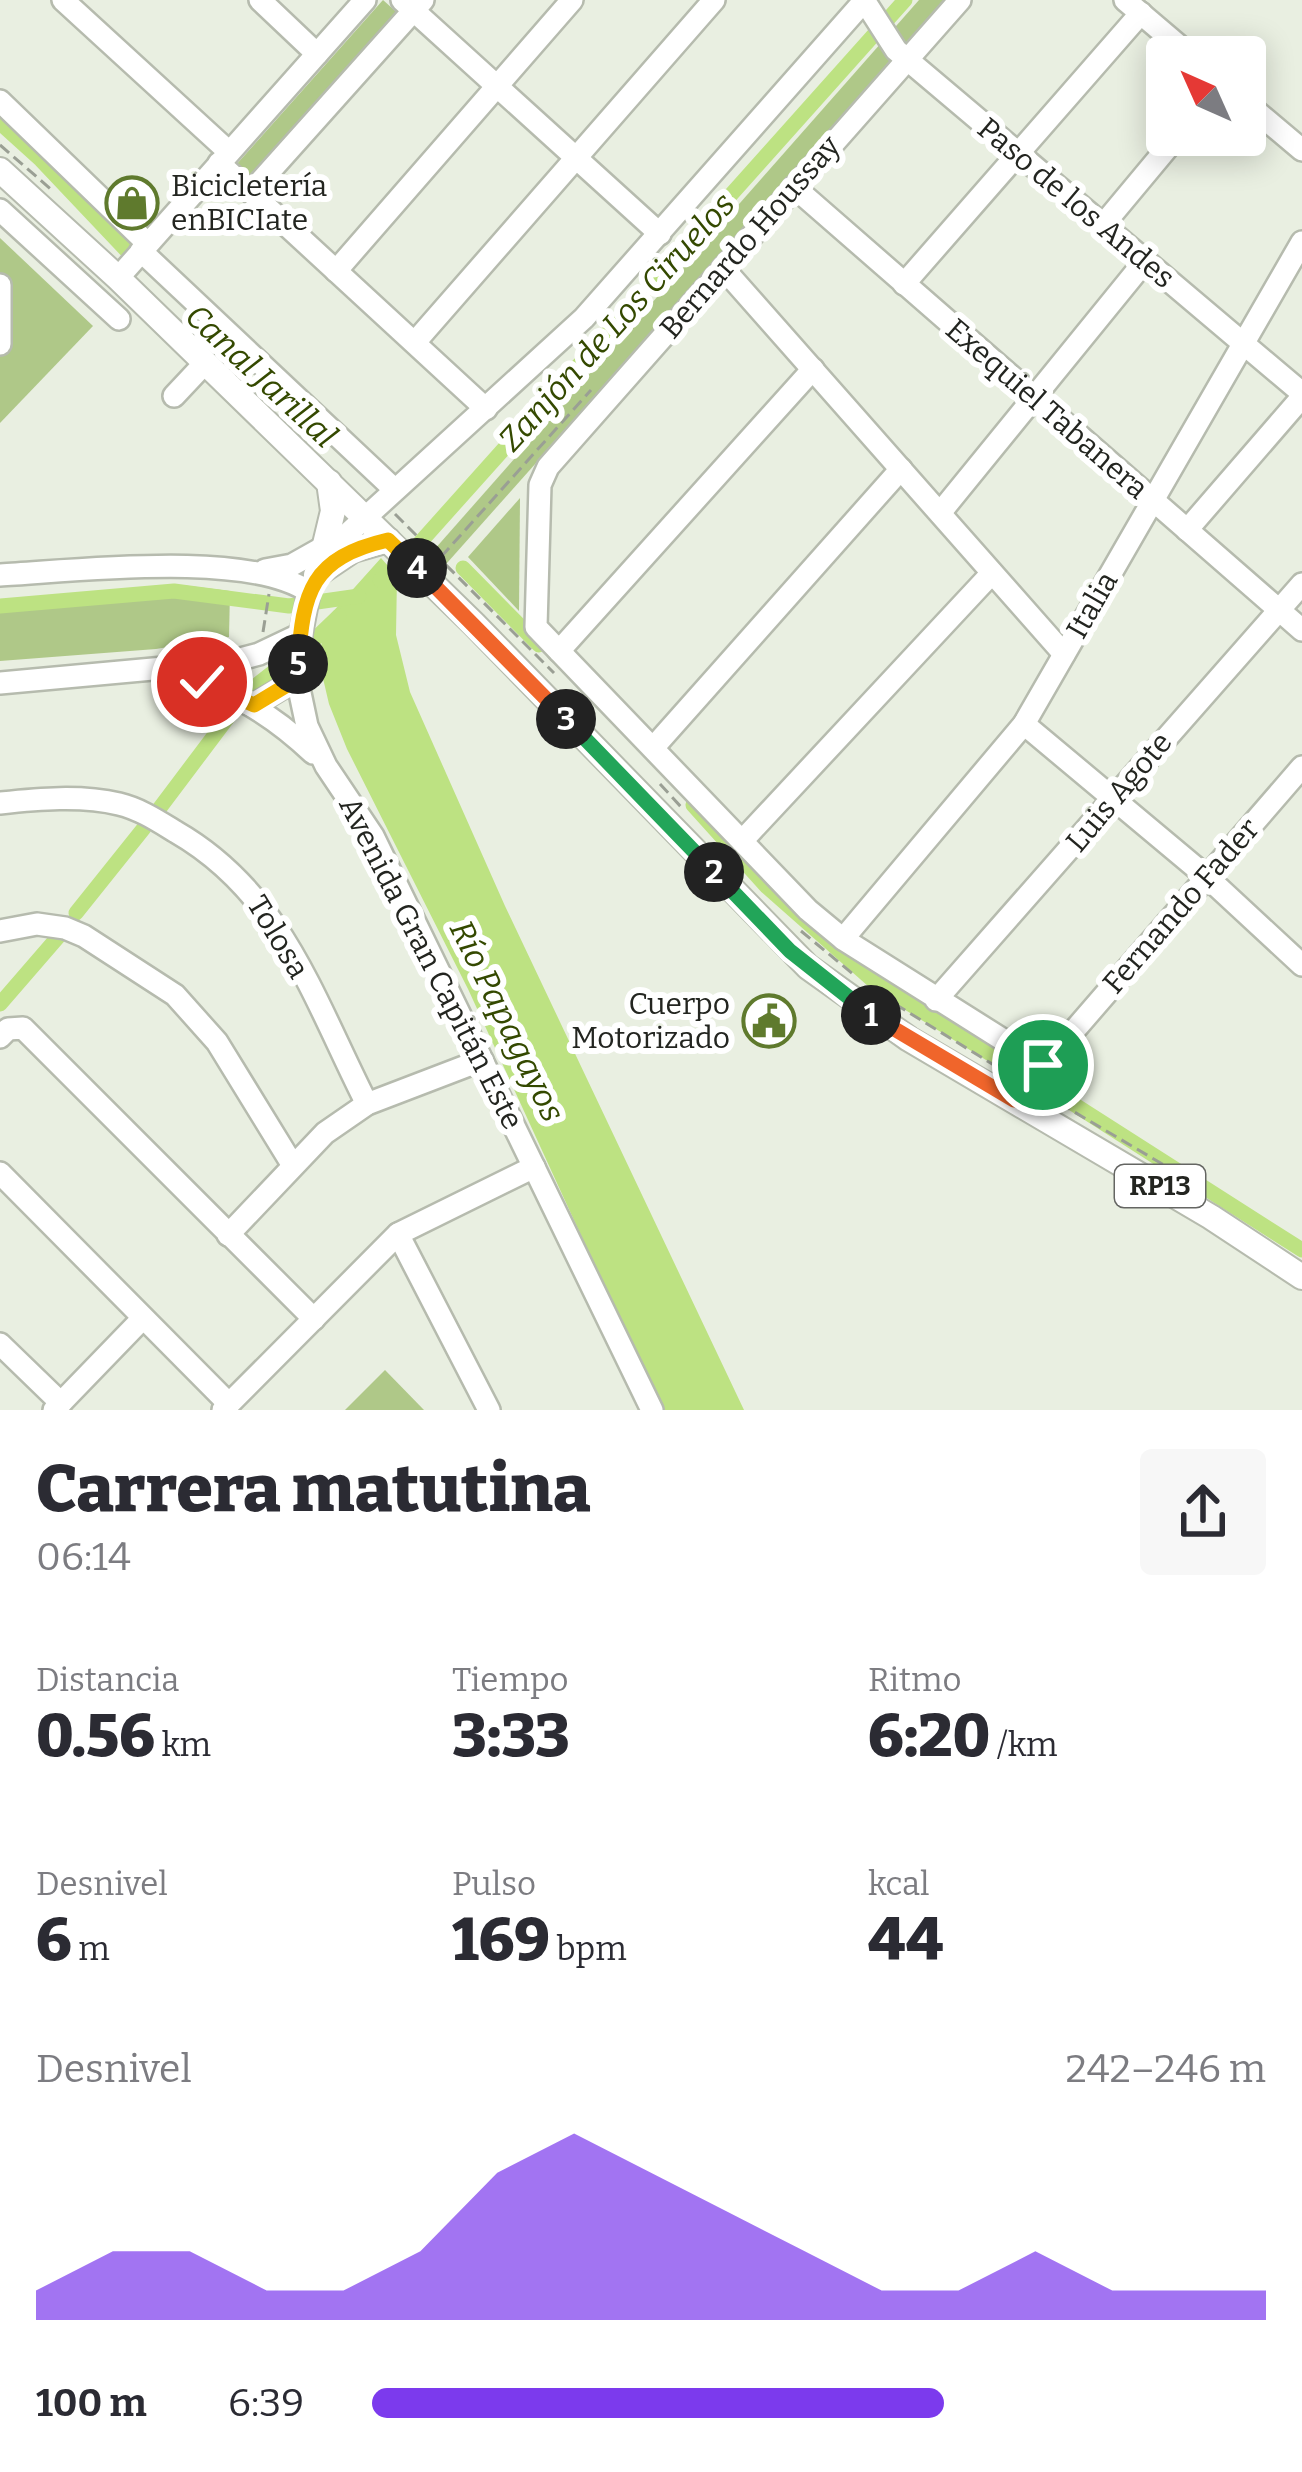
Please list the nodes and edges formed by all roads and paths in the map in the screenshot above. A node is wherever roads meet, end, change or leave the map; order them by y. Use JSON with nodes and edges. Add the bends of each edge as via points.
{"nodes":[{"id":1,"x":64,"y":0,"type":"edge"},
{"id":2,"x":260,"y":0,"type":"edge"},
{"id":3,"x":365,"y":0,"type":"edge"},
{"id":4,"x":572,"y":0,"type":"edge"},
{"id":5,"x":714,"y":0,"type":"edge"},
{"id":6,"x":960,"y":0,"type":"edge"},
{"id":7,"x":867,"y":2,"type":"edge"},
{"id":8,"x":413,"y":3,"type":"edge"},
{"id":9,"x":1133,"y":7,"type":"edge"},
{"id":10,"x":1167,"y":36,"type":"edge"},
{"id":11,"x":317,"y":54,"type":"junction"},
{"id":12,"x":907,"y":60,"type":"junction"},
{"id":13,"x":499,"y":84,"type":"junction"},
{"id":14,"x":0,"y":101,"type":"edge"},
{"id":15,"x":1266,"y":120,"type":"edge"},
{"id":16,"x":1302,"y":150,"type":"edge"},
{"id":17,"x":1018,"y":153,"type":"junction"},
{"id":18,"x":576,"y":156,"type":"junction"},
{"id":19,"x":1160,"y":156,"type":"edge"},
{"id":20,"x":224,"y":158,"type":"junction"},
{"id":21,"x":0,"y":170,"type":"edge"},
{"id":22,"x":794,"y":188,"type":"junction"},
{"id":23,"x":252,"y":191,"type":"junction"},
{"id":24,"x":0,"y":210,"type":"edge"},
{"id":25,"x":1103,"y":225,"type":"junction"},
{"id":26,"x":661,"y":234,"type":"junction"},
{"id":27,"x":1302,"y":242,"type":"edge"},
{"id":28,"x":144,"y":247,"type":"junction"},
{"id":29,"x":1145,"y":261,"type":"junction"},
{"id":30,"x":723,"y":268,"type":"junction"},
{"id":31,"x":336,"y":271,"type":"junction"},
{"id":32,"x":118,"y":278,"type":"junction"},
{"id":33,"x":904,"y":284,"type":"junction"},
{"id":34,"x":0,"y":285,"type":"edge"},
{"id":35,"x":119,"y":319,"type":"dead end"},
{"id":36,"x":416,"y":340,"type":"junction"},
{"id":37,"x":0,"y":344,"type":"edge"},
{"id":38,"x":1244,"y":344,"type":"junction"},
{"id":39,"x":205,"y":362,"type":"junction"},
{"id":40,"x":813,"y":369,"type":"junction"},
{"id":41,"x":1302,"y":395,"type":"edge"},
{"id":42,"x":174,"y":396,"type":"dead end"},
{"id":43,"x":1034,"y":398,"type":"junction"},
{"id":44,"x":486,"y":409,"type":"junction"},
{"id":45,"x":901,"y":469,"type":"junction"},
{"id":46,"x":329,"y":482,"type":"junction"},
{"id":47,"x":394,"y":489,"type":"junction"},
{"id":48,"x":1152,"y":501,"type":"junction"},
{"id":49,"x":940,"y":513,"type":"junction"},
{"id":50,"x":364,"y":517,"type":"junction"},
{"id":51,"x":1187,"y":530,"type":"junction"},
{"id":52,"x":398,"y":532,"type":"junction"},
{"id":53,"x":439,"y":557,"type":"dead end"},
{"id":54,"x":234,"y":572,"type":"junction"},
{"id":55,"x":992,"y":573,"type":"junction"},
{"id":56,"x":316,"y":574,"type":"junction"},
{"id":57,"x":0,"y":575,"type":"edge"},
{"id":58,"x":1302,"y":584,"type":"edge"},
{"id":59,"x":269,"y":592,"type":"dead end"},
{"id":60,"x":1278,"y":609,"type":"junction"},
{"id":61,"x":303,"y":628,"type":"junction"},
{"id":62,"x":1302,"y":630,"type":"edge"},
{"id":63,"x":559,"y":651,"type":"junction"},
{"id":64,"x":259,"y":654,"type":"junction"},
{"id":65,"x":1064,"y":654,"type":"junction"},
{"id":66,"x":151,"y":671,"type":"junction"},
{"id":67,"x":297,"y":679,"type":"junction"},
{"id":68,"x":0,"y":683,"type":"edge"},
{"id":69,"x":254,"y":705,"type":"junction"},
{"id":70,"x":1024,"y":724,"type":"junction"},
{"id":71,"x":653,"y":748,"type":"junction"},
{"id":72,"x":326,"y":766,"type":"junction"},
{"id":73,"x":1302,"y":767,"type":"edge"},
{"id":74,"x":1111,"y":799,"type":"junction"},
{"id":75,"x":0,"y":803,"type":"edge"},
{"id":76,"x":742,"y":841,"type":"junction"},
{"id":77,"x":1207,"y":877,"type":"junction"},
{"id":78,"x":0,"y":931,"type":"edge"},
{"id":79,"x":843,"y":939,"type":"junction"},
{"id":80,"x":1300,"y":965,"type":"edge"},
{"id":81,"x":936,"y":1000,"type":"junction"},
{"id":82,"x":0,"y":1037,"type":"edge"},
{"id":83,"x":482,"y":1060,"type":"junction"},
{"id":84,"x":1043,"y":1065,"type":"junction"},
{"id":85,"x":1014,"y":1100,"type":"junction"},
{"id":86,"x":367,"y":1104,"type":"junction"},
{"id":87,"x":292,"y":1164,"type":"junction"},
{"id":88,"x":534,"y":1167,"type":"junction"},
{"id":89,"x":0,"y":1172,"type":"edge"},
{"id":90,"x":398,"y":1234,"type":"junction"},
{"id":91,"x":228,"y":1235,"type":"junction"},
{"id":92,"x":1299,"y":1277,"type":"edge"},
{"id":93,"x":143,"y":1318,"type":"junction"},
{"id":94,"x":314,"y":1319,"type":"junction"},
{"id":95,"x":0,"y":1344,"type":"edge"},
{"id":96,"x":57,"y":1406,"type":"edge"},
{"id":97,"x":226,"y":1407,"type":"edge"},
{"id":98,"x":489,"y":1410,"type":"edge"},
{"id":99,"x":652,"y":1410,"type":"edge"}],
"edges":[{"from":1,"to":20,"type":"street"},
{"from":2,"to":11,"type":"street"},
{"from":3,"to":11,"type":"street"},
{"from":4,"to":13,"type":"street"},
{"from":5,"to":18,"type":"street"},
{"from":6,"to":12,"type":"street","name":"Bernardo Houssay"},
{"from":7,"to":12,"type":"street","name":"Paso de los Andes"},
{"from":7,"to":26,"type":"street"},
{"from":8,"to":13,"type":"street"},
{"from":8,"to":23,"type":"street"},
{"from":9,"to":10,"type":"street"},
{"from":9,"to":17,"type":"street"},
{"from":11,"to":20,"type":"street"},
{"from":12,"to":17,"type":"street","name":"Paso de los Andes"},
{"from":12,"to":22,"type":"street","name":"Bernardo Houssay"},
{"from":13,"to":18,"type":"street"},
{"from":13,"to":31,"type":"street"},
{"from":14,"to":28,"type":"street"},
{"from":15,"to":16,"type":"street"},
{"from":17,"to":25,"type":"street","name":"Paso de los Andes"},
{"from":17,"to":33,"type":"street"},
{"from":18,"to":26,"type":"street"},
{"from":18,"to":36,"type":"street"},
{"from":19,"to":25,"type":"street"},
{"from":20,"to":23,"type":"street"},
{"from":20,"to":28,"type":"street"},
{"from":21,"to":32,"type":"main road","number":"RP13"},
{"from":22,"to":30,"type":"street","name":"Bernardo Houssay"},
{"from":22,"to":33,"type":"street","name":"Exequiel Tabanera"},
{"from":23,"to":31,"type":"street"},
{"from":24,"to":35,"type":"street"},
{"from":25,"to":29,"type":"street","name":"Paso de los Andes"},
{"from":26,"to":44,"type":"street","via":[[572,332]]},
{"from":27,"to":38,"type":"street","name":"Italia"},
{"from":28,"to":32,"type":"street"},
{"from":28,"to":47,"type":"street"},
{"from":29,"to":38,"type":"street","name":"Paso de los Andes"},
{"from":29,"to":43,"type":"street"},
{"from":30,"to":40,"type":"street"},
{"from":30,"to":63,"type":"street","name":"Bernardo Houssay","via":[[543,476],[536,627]]},
{"from":31,"to":36,"type":"street"},
{"from":32,"to":39,"type":"main road","number":"RP13"},
{"from":33,"to":43,"type":"street","name":"Exequiel Tabanera"},
{"from":34,"to":37,"type":"street"},
{"from":36,"to":44,"type":"street"},
{"from":38,"to":41,"type":"street","name":"Paso de los Andes"},
{"from":38,"to":48,"type":"street","name":"Italia"},
{"from":39,"to":42,"type":"street"},
{"from":39,"to":46,"type":"main road","number":"RP13"},
{"from":40,"to":45,"type":"street"},
{"from":40,"to":63,"type":"street"},
{"from":41,"to":51,"type":"street"},
{"from":43,"to":48,"type":"street","name":"Exequiel Tabanera"},
{"from":43,"to":49,"type":"street"},
{"from":44,"to":47,"type":"street"},
{"from":45,"to":49,"type":"street"},
{"from":45,"to":71,"type":"street"},
{"from":46,"to":50,"type":"main road","number":"RP13"},
{"from":46,"to":56,"type":"main road","via":[[333,511]]},
{"from":47,"to":50,"type":"street"},
{"from":48,"to":51,"type":"street","name":"Exequiel Tabanera"},
{"from":48,"to":65,"type":"street","name":"Italia"},
{"from":49,"to":55,"type":"street"},
{"from":50,"to":52,"type":"main road","number":"RP13"},
{"from":50,"to":56,"type":"street"},
{"from":51,"to":60,"type":"street","name":"Exequiel Tabanera"},
{"from":52,"to":53,"type":"path"},
{"from":52,"to":56,"type":"main road"},
{"from":52,"to":85,"type":"main road","number":"RP13","via":[[808,967],[884,1024]]},
{"from":54,"to":56,"type":"street"},
{"from":54,"to":56,"type":"street","via":[[292,565]]},
{"from":54,"to":57,"type":"street","via":[[170,565]]},
{"from":55,"to":65,"type":"street"},
{"from":55,"to":76,"type":"street"},
{"from":56,"to":61,"type":"street","name":"Avenida Gran Capitán Este"},
{"from":58,"to":60,"type":"street","name":"Luis Agote"},
{"from":59,"to":64,"type":"path"},
{"from":60,"to":62,"type":"street","name":"Exequiel Tabanera"},
{"from":60,"to":74,"type":"street","name":"Luis Agote"},
{"from":61,"to":64,"type":"street"},
{"from":61,"to":67,"type":"street","name":"Avenida Gran Capitán Este"},
{"from":63,"to":71,"type":"street"},
{"from":64,"to":66,"type":"street"},
{"from":65,"to":70,"type":"street","name":"Italia"},
{"from":66,"to":68,"type":"street"},
{"from":66,"to":69,"type":"street"},
{"from":67,"to":69,"type":"street"},
{"from":67,"to":72,"type":"street","name":"Avenida Gran Capitán Este"},
{"from":69,"to":72,"type":"street"},
{"from":70,"to":74,"type":"street"},
{"from":70,"to":79,"type":"street","name":"Italia"},
{"from":71,"to":76,"type":"street"},
{"from":72,"to":83,"type":"street","name":"Avenida Gran Capitán Este","via":[[374,836]]},
{"from":73,"to":77,"type":"street","name":"Fernando Fader"},
{"from":74,"to":77,"type":"street"},
{"from":74,"to":81,"type":"street","name":"Luis Agote"},
{"from":75,"to":86,"type":"street","name":"Tolosa","via":[[118,804],[220,860],[274,918]]},
{"from":76,"to":79,"type":"street"},
{"from":77,"to":80,"type":"street"},
{"from":77,"to":84,"type":"street","name":"Fernando Fader"},
{"from":78,"to":87,"type":"street","via":[[65,928],[175,995],[217,1042]]},
{"from":79,"to":81,"type":"street"},
{"from":81,"to":84,"type":"street"},
{"from":82,"to":91,"type":"street","via":[[23,1028]]},
{"from":83,"to":86,"type":"street"},
{"from":83,"to":88,"type":"street","name":"Avenida Gran Capitán Este"},
{"from":84,"to":85,"type":"street","name":"Fernando Fader"},
{"from":85,"to":92,"type":"main road","number":"RP13"},
{"from":86,"to":87,"type":"street"},
{"from":87,"to":91,"type":"street"},
{"from":88,"to":90,"type":"street"},
{"from":88,"to":99,"type":"street","name":"Avenida Gran Capitán Este"},
{"from":89,"to":93,"type":"street"},
{"from":90,"to":94,"type":"street"},
{"from":90,"to":98,"type":"street"},
{"from":91,"to":94,"type":"street"},
{"from":93,"to":96,"type":"street"},
{"from":93,"to":97,"type":"street"},
{"from":94,"to":97,"type":"street"},
{"from":95,"to":96,"type":"street"}]}
